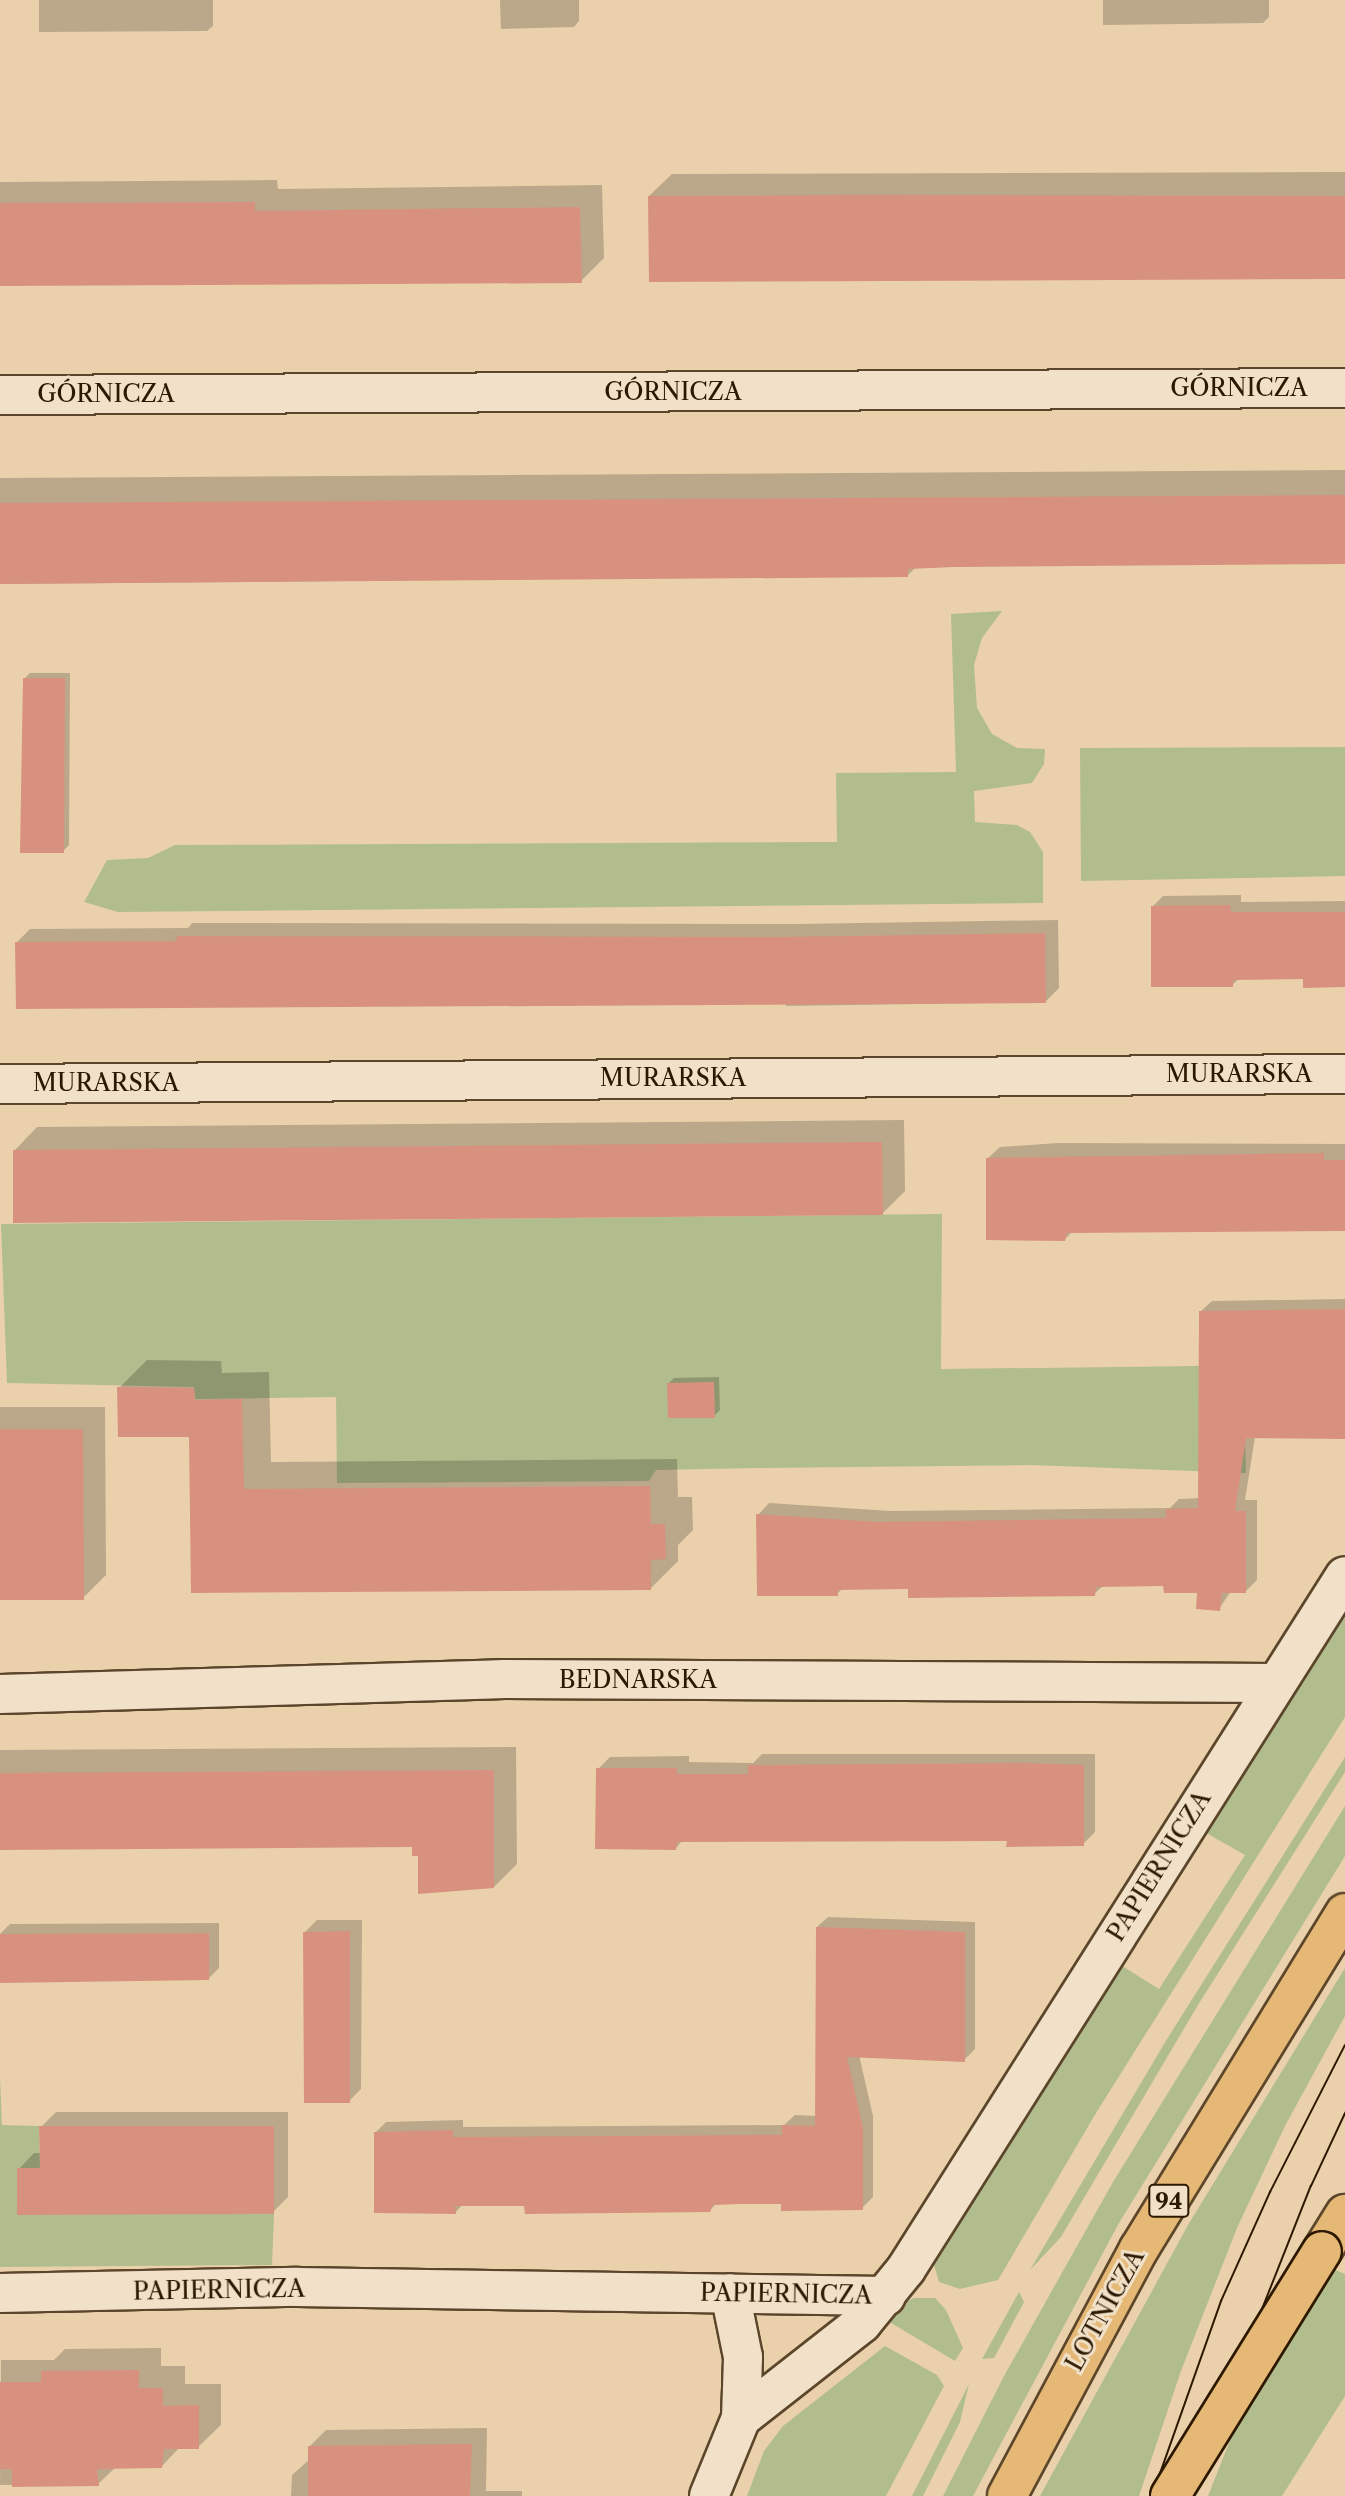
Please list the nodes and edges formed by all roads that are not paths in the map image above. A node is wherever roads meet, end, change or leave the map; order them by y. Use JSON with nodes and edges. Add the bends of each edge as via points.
{"nodes":[{"id":1,"x":1345,"y":388,"type":"edge"},
{"id":2,"x":0,"y":395,"type":"edge"},
{"id":3,"x":1345,"y":1074,"type":"edge"},
{"id":4,"x":0,"y":1084,"type":"edge"},
{"id":5,"x":1345,"y":1576,"type":"edge"},
{"id":6,"x":1276,"y":1683,"type":"junction"},
{"id":7,"x":0,"y":1694,"type":"edge"},
{"id":8,"x":1345,"y":1913,"type":"edge"},
{"id":9,"x":1345,"y":2214,"type":"edge"},
{"id":10,"x":0,"y":2293,"type":"edge"},
{"id":11,"x":730,"y":2293,"type":"junction"},
{"id":12,"x":886,"y":2296,"type":"junction"},
{"id":13,"x":741,"y":2418,"type":"junction"},
{"id":14,"x":709,"y":2496,"type":"edge"},
{"id":15,"x":1007,"y":2496,"type":"edge"},
{"id":16,"x":1170,"y":2496,"type":"edge"}],
"edges":[{"from":1,"to":2,"type":"street","name":"GÓRNICZA"},
{"from":3,"to":4,"type":"street","name":"MURARSKA"},
{"from":5,"to":6,"type":"street","name":"PAPIERNICZA"},
{"from":6,"to":7,"type":"street","name":"BEDNARSKA","via":[[505,1679]]},
{"from":6,"to":12,"type":"street","name":"PAPIERNICZA","via":[[1152,1874],[997,2130]]},
{"from":8,"to":15,"type":"main road","name":"LOTNICZA","number":"94","via":[[1139,2249]]},
{"from":9,"to":16,"type":"main road","bridge":true},
{"from":10,"to":11,"type":"street","name":"PAPIERNICZA","via":[[297,2287]]},
{"from":11,"to":12,"type":"street","name":"PAPIERNICZA"},
{"from":11,"to":13,"type":"street","via":[[743,2357]]},
{"from":12,"to":13,"type":"street","via":[[862,2323]]},
{"from":13,"to":14,"type":"street"}]}
